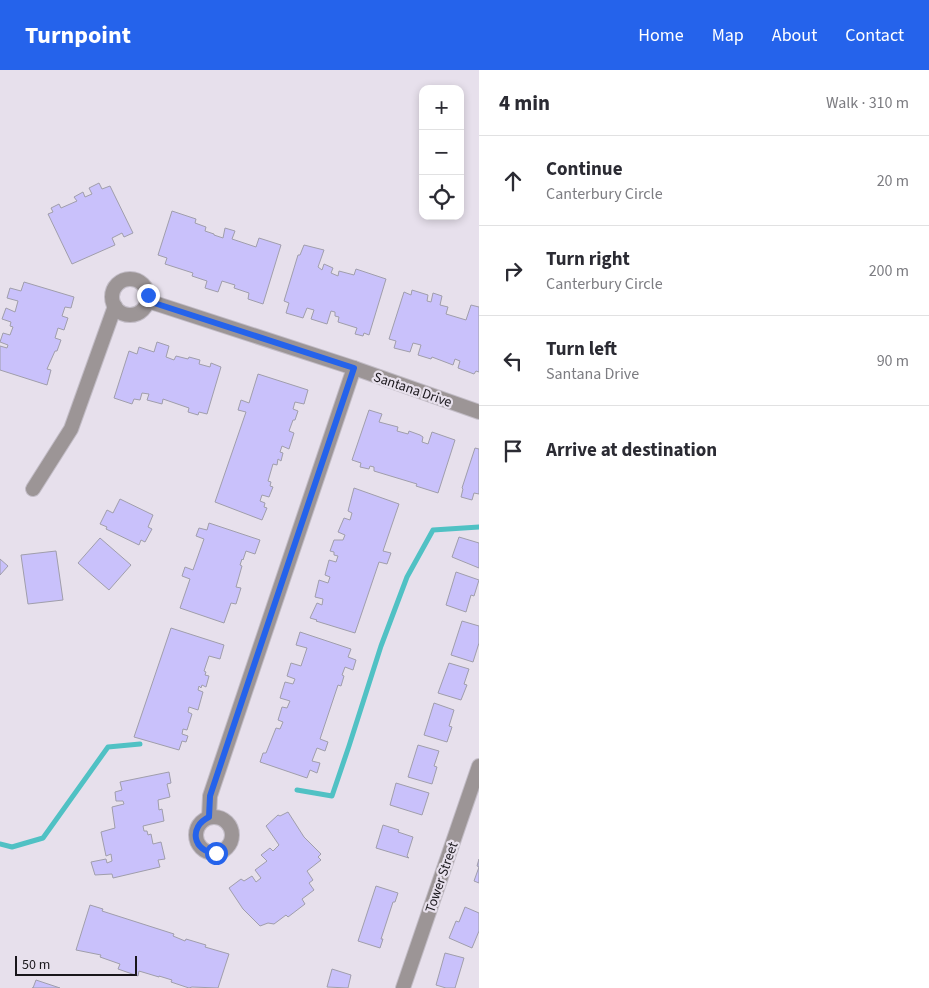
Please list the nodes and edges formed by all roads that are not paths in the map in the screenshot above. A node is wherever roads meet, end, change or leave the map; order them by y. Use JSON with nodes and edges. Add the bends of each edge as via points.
{"nodes":[{"id":1,"x":148,"y":301,"type":"junction"},
{"id":2,"x":115,"y":306,"type":"junction"},
{"id":3,"x":354,"y":368,"type":"junction"},
{"id":4,"x":479,"y":412,"type":"edge"},
{"id":5,"x":34,"y":489,"type":"dead end"},
{"id":6,"x":479,"y":766,"type":"edge"},
{"id":7,"x":209,"y":817,"type":"dead end"},
{"id":8,"x":403,"y":988,"type":"edge"}],
"edges":[{"from":1,"to":2,"type":"street","via":[[135,314],[123,314]]},
{"from":1,"to":2,"type":"street","via":[[144,285],[128,279],[114,289],[112,301]]},
{"from":1,"to":3,"type":"street","name":"Santana Drive"},
{"from":2,"to":5,"type":"street","via":[[71,429]]},
{"from":3,"to":4,"type":"street","name":"Santana Drive"},
{"from":3,"to":7,"type":"street","via":[[210,796]]},
{"from":6,"to":8,"type":"street","name":"Tower Street"}]}
